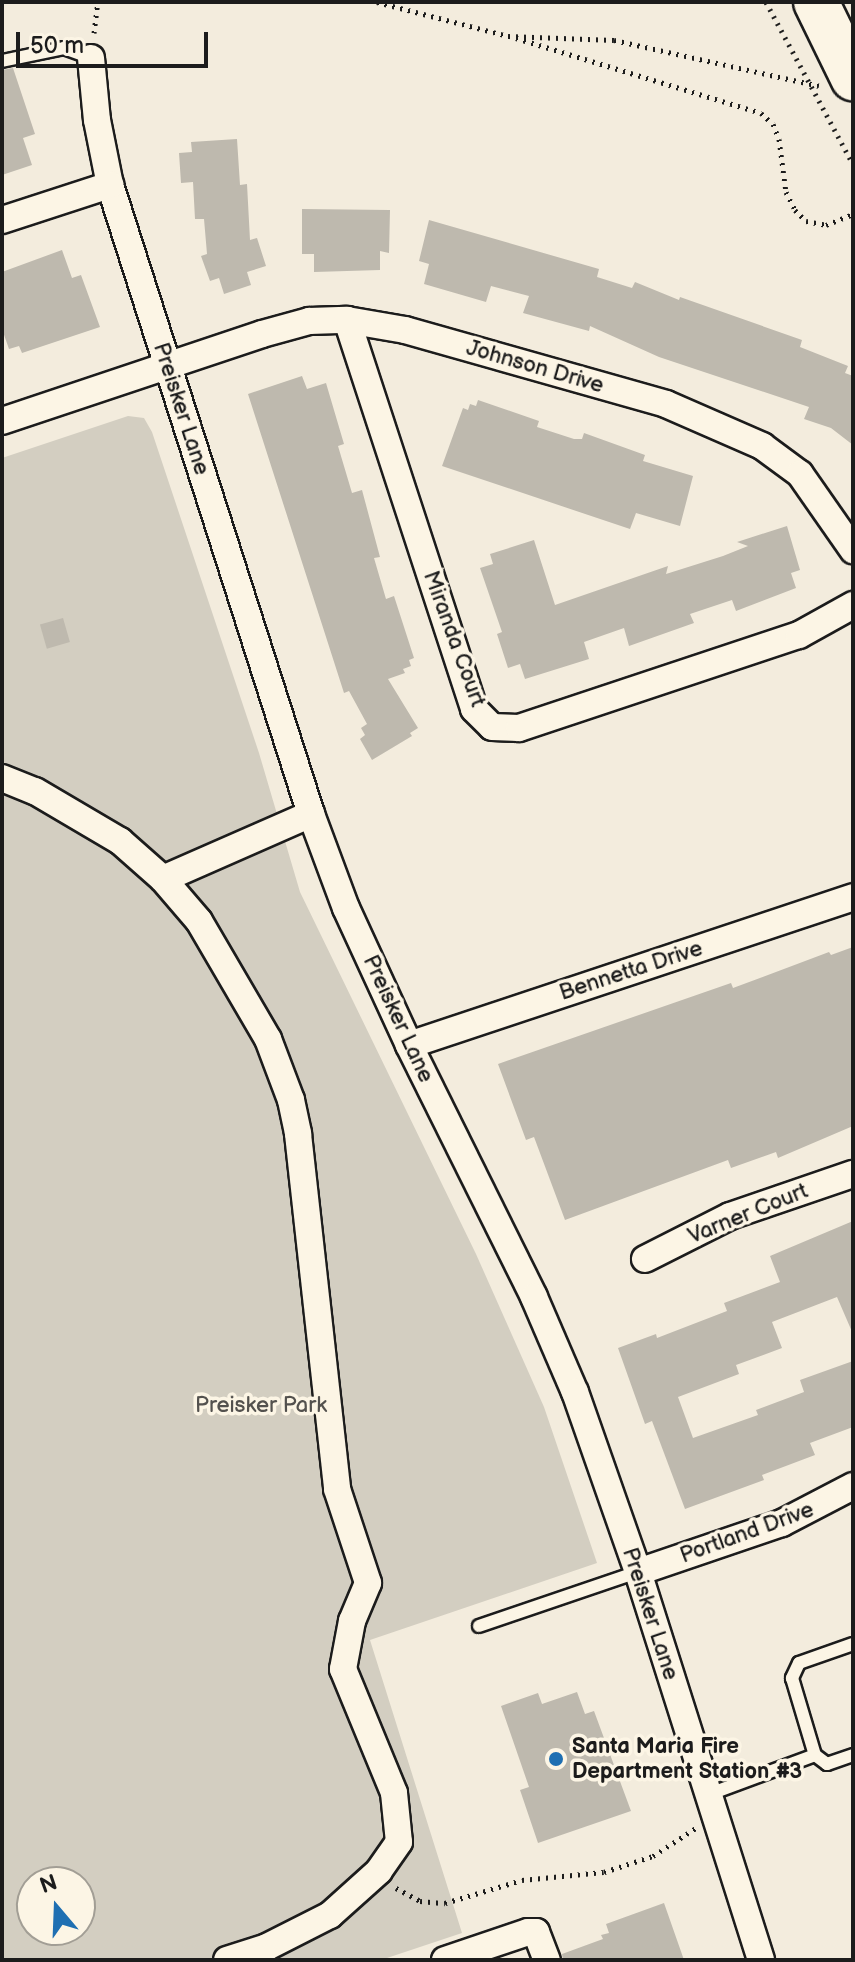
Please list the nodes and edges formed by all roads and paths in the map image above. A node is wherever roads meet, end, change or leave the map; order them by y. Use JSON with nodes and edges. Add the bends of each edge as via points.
{"nodes":[{"id":1,"x":98,"y":2,"type":"edge"},
{"id":2,"x":377,"y":2,"type":"edge"},
{"id":3,"x":766,"y":2,"type":"edge"},
{"id":4,"x":816,"y":2,"type":"edge"},
{"id":5,"x":508,"y":36,"type":"junction"},
{"id":6,"x":91,"y":58,"type":"junction"},
{"id":7,"x":2,"y":61,"type":"edge"},
{"id":8,"x":839,"y":82,"type":"edge"},
{"id":9,"x":853,"y":164,"type":"edge"},
{"id":10,"x":110,"y":185,"type":"junction"},
{"id":11,"x":853,"y":214,"type":"edge"},
{"id":12,"x":2,"y":220,"type":"edge"},
{"id":13,"x":347,"y":320,"type":"junction"},
{"id":14,"x":167,"y":365,"type":"junction"},
{"id":15,"x":2,"y":421,"type":"edge"},
{"id":16,"x":853,"y":550,"type":"edge"},
{"id":17,"x":853,"y":605,"type":"edge"},
{"id":18,"x":2,"y":778,"type":"edge"},
{"id":19,"x":311,"y":814,"type":"junction"},
{"id":20,"x":163,"y":879,"type":"junction"},
{"id":21,"x":853,"y":897,"type":"edge"},
{"id":22,"x":409,"y":1045,"type":"junction"},
{"id":23,"x":853,"y":1174,"type":"edge"},
{"id":24,"x":645,"y":1259,"type":"dead end"},
{"id":25,"x":853,"y":1486,"type":"edge"},
{"id":26,"x":638,"y":1572,"type":"junction"},
{"id":27,"x":479,"y":1626,"type":"dead end"},
{"id":28,"x":853,"y":1644,"type":"edge"},
{"id":29,"x":815,"y":1755,"type":"junction"},
{"id":30,"x":853,"y":1755,"type":"edge"},
{"id":31,"x":711,"y":1807,"type":"junction"},
{"id":32,"x":379,"y":1871,"type":"junction"},
{"id":33,"x":227,"y":1960,"type":"edge"},
{"id":34,"x":445,"y":1960,"type":"edge"},
{"id":35,"x":547,"y":1960,"type":"edge"},
{"id":36,"x":761,"y":1960,"type":"edge"}],
"edges":[{"from":1,"to":6,"type":"path"},
{"from":2,"to":5,"type":"path"},
{"from":3,"to":9,"type":"path","bridge":true},
{"from":4,"to":8,"type":"highway"},
{"from":5,"to":8,"type":"path","via":[[614,40]]},
{"from":5,"to":11,"type":"path","via":[[761,113],[779,139],[786,192],[795,210],[806,221],[826,225]]},
{"from":6,"to":7,"type":"lane","via":[[64,48]]},
{"from":6,"to":10,"type":"street","name":"Preisker Lane"},
{"from":10,"to":12,"type":"street"},
{"from":10,"to":14,"type":"street","name":"Preisker Lane"},
{"from":13,"to":14,"type":"street","name":"Johnson Drive","via":[[309,321]]},
{"from":13,"to":16,"type":"street","name":"Johnson Drive","via":[[405,330],[666,404],[762,446],[800,474]]},
{"from":13,"to":17,"type":"street","name":"Miranda Court","via":[[474,709],[492,727],[519,728],[799,635]]},
{"from":14,"to":15,"type":"street","name":"Johnson Drive"},
{"from":14,"to":19,"type":"street","name":"Preisker Lane"},
{"from":18,"to":20,"type":"street","via":[[35,791],[120,841]]},
{"from":19,"to":20,"type":"street"},
{"from":19,"to":22,"type":"street","name":"Preisker Lane","via":[[346,908]]},
{"from":20,"to":32,"type":"street","via":[[199,921],[268,1039],[293,1112],[337,1489],[368,1583],[352,1621],[343,1669],[394,1793],[399,1842]]},
{"from":21,"to":22,"type":"street","name":"Bennetta Drive"},
{"from":22,"to":26,"type":"street","name":"Preisker Lane","via":[[534,1297],[575,1392]]},
{"from":23,"to":24,"type":"street","name":"Varner Court","via":[[730,1216]]},
{"from":25,"to":26,"type":"street","name":"Portland Drive","via":[[782,1523]]},
{"from":26,"to":27,"type":"lane"},
{"from":26,"to":31,"type":"street","name":"Preisker Lane"},
{"from":28,"to":29,"type":"lane","via":[[799,1663],[792,1678]]},
{"from":29,"to":30,"type":"lane","via":[[827,1764]]},
{"from":29,"to":31,"type":"lane"},
{"from":31,"to":32,"type":"path","via":[[653,1856],[626,1866],[522,1880],[445,1903],[420,1901],[394,1887]]},
{"from":31,"to":36,"type":"street","name":"Preisker Lane"},
{"from":32,"to":33,"type":"street","via":[[330,1915],[267,1947]]},
{"from":34,"to":35,"type":"street","via":[[536,1932]]}]}
